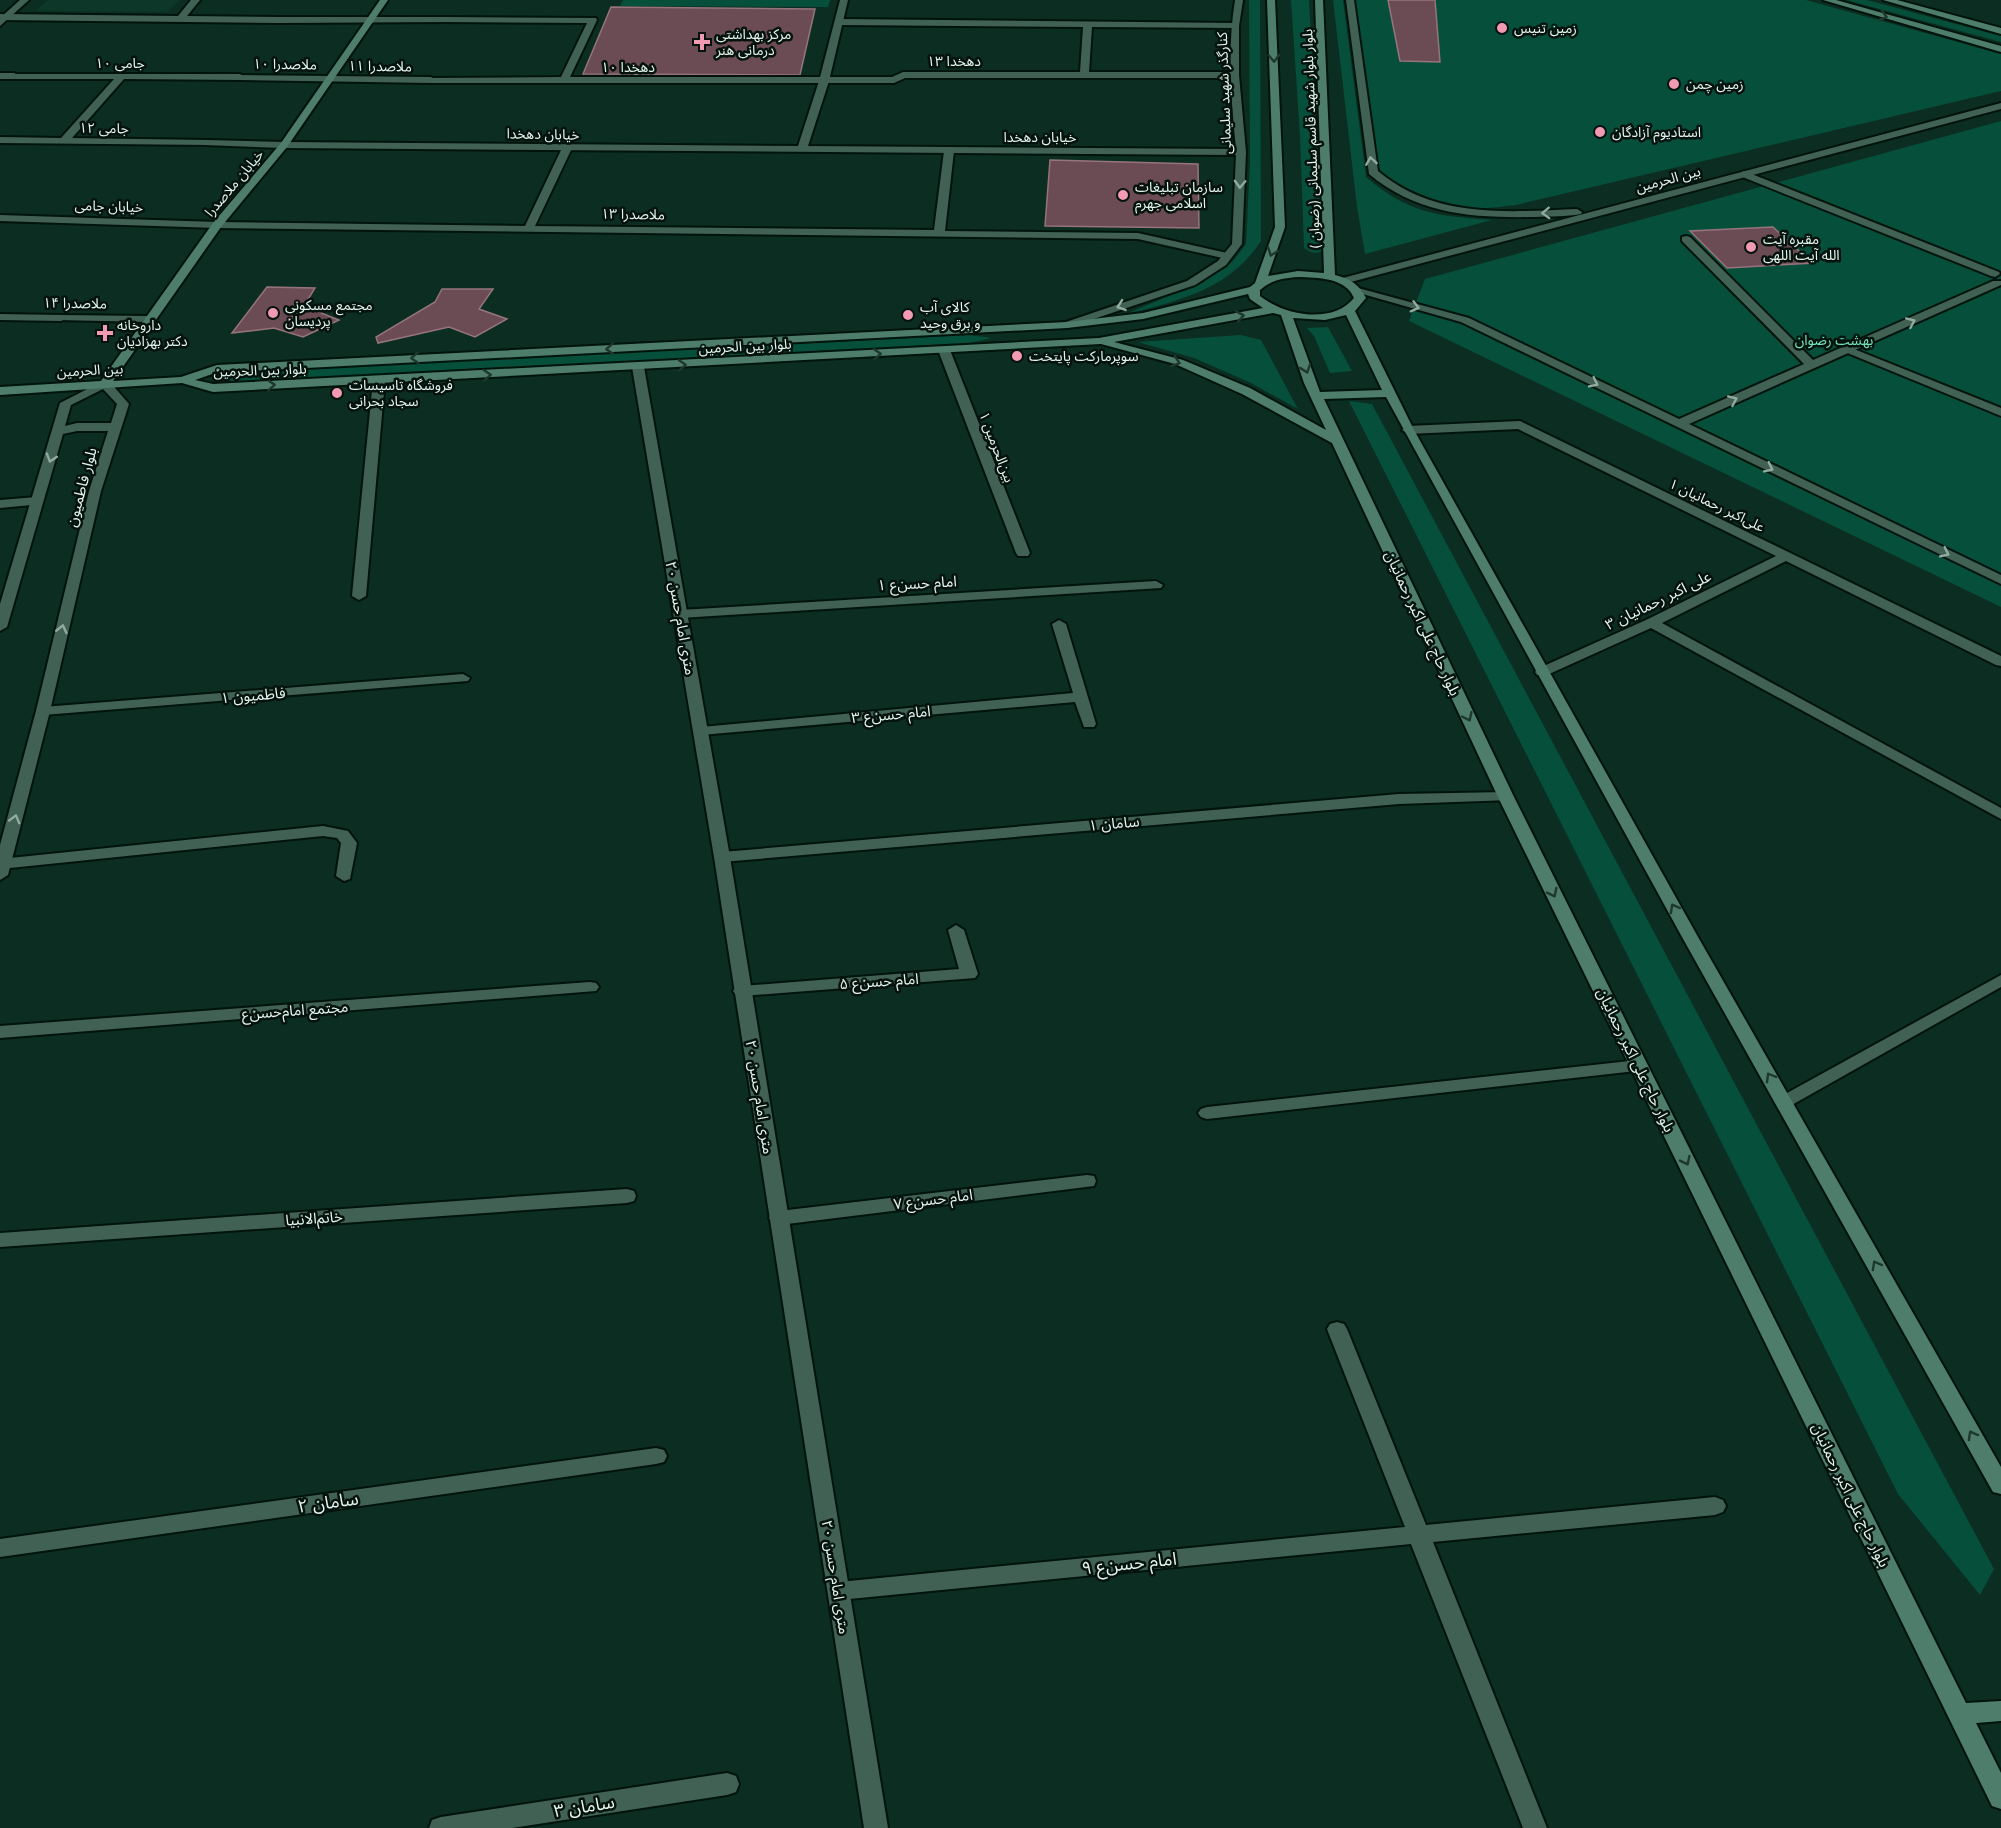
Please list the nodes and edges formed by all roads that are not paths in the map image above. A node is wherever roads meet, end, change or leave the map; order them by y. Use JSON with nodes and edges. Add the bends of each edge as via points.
{"nodes":[{"id":1,"x":25,"y":0,"type":"edge"},
{"id":2,"x":196,"y":0,"type":"edge"},
{"id":3,"x":384,"y":0,"type":"edge"},
{"id":4,"x":844,"y":0,"type":"edge"},
{"id":5,"x":1239,"y":0,"type":"edge"},
{"id":6,"x":1271,"y":0,"type":"edge"},
{"id":7,"x":1319,"y":0,"type":"edge"},
{"id":8,"x":1350,"y":0,"type":"edge"},
{"id":9,"x":1827,"y":0,"type":"edge"},
{"id":10,"x":1887,"y":0,"type":"edge"},
{"id":11,"x":2,"y":19,"type":"edge"},
{"id":12,"x":180,"y":19,"type":"junction"},
{"id":13,"x":371,"y":20,"type":"junction"},
{"id":14,"x":839,"y":22,"type":"junction"},
{"id":15,"x":1088,"y":24,"type":"junction"},
{"id":16,"x":1235,"y":26,"type":"junction"},
{"id":17,"x":2001,"y":31,"type":"edge"},
{"id":18,"x":2001,"y":49,"type":"edge"},
{"id":19,"x":1084,"y":74,"type":"junction"},
{"id":20,"x":1234,"y":75,"type":"junction"},
{"id":21,"x":0,"y":76,"type":"edge"},
{"id":22,"x":122,"y":76,"type":"junction"},
{"id":23,"x":240,"y":77,"type":"joint"},
{"id":24,"x":329,"y":78,"type":"junction"},
{"id":25,"x":431,"y":80,"type":"joint"},
{"id":26,"x":564,"y":80,"type":"junction"},
{"id":27,"x":824,"y":81,"type":"junction"},
{"id":28,"x":2001,"y":106,"type":"edge"},
{"id":29,"x":0,"y":140,"type":"edge"},
{"id":30,"x":63,"y":141,"type":"junction"},
{"id":31,"x":284,"y":145,"type":"junction"},
{"id":32,"x":567,"y":148,"type":"junction"},
{"id":33,"x":802,"y":150,"type":"junction"},
{"id":34,"x":949,"y":151,"type":"junction"},
{"id":35,"x":1241,"y":152,"type":"junction"},
{"id":36,"x":1744,"y":174,"type":"junction"},
{"id":37,"x":1605,"y":211,"type":"junction"},
{"id":38,"x":0,"y":218,"type":"edge"},
{"id":39,"x":217,"y":225,"type":"junction"},
{"id":40,"x":529,"y":228,"type":"junction"},
{"id":41,"x":939,"y":233,"type":"junction"},
{"id":42,"x":1686,"y":239,"type":"dead end"},
{"id":43,"x":1227,"y":256,"type":"junction"},
{"id":44,"x":1330,"y":277,"type":"junction"},
{"id":45,"x":1999,"y":278,"type":"edge"},
{"id":46,"x":1343,"y":281,"type":"junction"},
{"id":47,"x":1257,"y":286,"type":"junction"},
{"id":48,"x":1358,"y":291,"type":"junction"},
{"id":49,"x":1349,"y":310,"type":"junction"},
{"id":50,"x":1279,"y":312,"type":"junction"},
{"id":51,"x":0,"y":317,"type":"edge"},
{"id":52,"x":149,"y":318,"type":"junction"},
{"id":53,"x":1067,"y":325,"type":"junction"},
{"id":54,"x":1001,"y":329,"type":"junction"},
{"id":55,"x":1099,"y":341,"type":"junction"},
{"id":56,"x":1010,"y":346,"type":"junction"},
{"id":57,"x":944,"y":350,"type":"junction"},
{"id":58,"x":1849,"y":350,"type":"junction"},
{"id":59,"x":1811,"y":365,"type":"junction"},
{"id":60,"x":638,"y":367,"type":"junction"},
{"id":61,"x":182,"y":380,"type":"junction"},
{"id":62,"x":379,"y":380,"type":"junction"},
{"id":63,"x":105,"y":384,"type":"junction"},
{"id":64,"x":0,"y":390,"type":"edge"},
{"id":65,"x":1389,"y":393,"type":"junction"},
{"id":66,"x":1317,"y":396,"type":"junction"},
{"id":67,"x":2001,"y":411,"type":"edge"},
{"id":68,"x":1679,"y":424,"type":"junction"},
{"id":69,"x":115,"y":428,"type":"junction"},
{"id":70,"x":1408,"y":430,"type":"junction"},
{"id":71,"x":58,"y":432,"type":"junction"},
{"id":72,"x":1338,"y":442,"type":"junction"},
{"id":73,"x":37,"y":501,"type":"junction"},
{"id":74,"x":0,"y":504,"type":"edge"},
{"id":75,"x":1023,"y":553,"type":"dead end"},
{"id":76,"x":1787,"y":556,"type":"junction"},
{"id":77,"x":2001,"y":580,"type":"edge"},
{"id":78,"x":1156,"y":585,"type":"dead end"},
{"id":79,"x":359,"y":596,"type":"dead end"},
{"id":80,"x":680,"y":614,"type":"junction"},
{"id":81,"x":1651,"y":623,"type":"junction"},
{"id":82,"x":1059,"y":624,"type":"dead end"},
{"id":83,"x":0,"y":627,"type":"edge"},
{"id":84,"x":2001,"y":662,"type":"edge"},
{"id":85,"x":1542,"y":672,"type":"junction"},
{"id":86,"x":463,"y":678,"type":"dead end"},
{"id":87,"x":1081,"y":697,"type":"junction"},
{"id":88,"x":43,"y":711,"type":"junction"},
{"id":89,"x":1089,"y":724,"type":"dead end"},
{"id":90,"x":701,"y":731,"type":"junction"},
{"id":91,"x":1506,"y":797,"type":"junction"},
{"id":92,"x":2001,"y":814,"type":"edge"},
{"id":93,"x":722,"y":856,"type":"junction"},
{"id":94,"x":1,"y":868,"type":"edge"},
{"id":95,"x":344,"y":876,"type":"dead end"},
{"id":96,"x":956,"y":930,"type":"dead end"},
{"id":97,"x":2001,"y":980,"type":"edge"},
{"id":98,"x":590,"y":987,"type":"dead end"},
{"id":99,"x":742,"y":991,"type":"junction"},
{"id":100,"x":0,"y":1032,"type":"edge"},
{"id":101,"x":1639,"y":1066,"type":"junction"},
{"id":102,"x":1784,"y":1102,"type":"junction"},
{"id":103,"x":1207,"y":1113,"type":"dead end"},
{"id":104,"x":1087,"y":1181,"type":"dead end"},
{"id":105,"x":627,"y":1196,"type":"dead end"},
{"id":106,"x":779,"y":1218,"type":"junction"},
{"id":107,"x":0,"y":1240,"type":"edge"},
{"id":108,"x":1337,"y":1329,"type":"dead end"},
{"id":109,"x":656,"y":1456,"type":"dead end"},
{"id":110,"x":2001,"y":1486,"type":"edge"},
{"id":111,"x":1715,"y":1506,"type":"dead end"},
{"id":112,"x":1419,"y":1535,"type":"junction"},
{"id":113,"x":0,"y":1548,"type":"edge"},
{"id":114,"x":839,"y":1591,"type":"junction"},
{"id":115,"x":2001,"y":1711,"type":"edge"},
{"id":116,"x":1960,"y":1714,"type":"junction"},
{"id":117,"x":727,"y":1784,"type":"dead end"},
{"id":118,"x":2001,"y":1798,"type":"edge"},
{"id":119,"x":441,"y":1828,"type":"edge"},
{"id":120,"x":876,"y":1828,"type":"edge"},
{"id":121,"x":1535,"y":1828,"type":"edge"}],
"edges":[{"from":1,"to":11,"type":"street"},
{"from":2,"to":12,"type":"street"},
{"from":3,"to":13,"type":"main road","name":"خیابان ملاصدرا"},
{"from":4,"to":14,"type":"street"},
{"from":5,"to":16,"type":"street","name":"کنارگذر شهید سلیمانی"},
{"from":6,"to":47,"type":"main road","one_way":true,"via":[[1280,227]]},
{"from":7,"to":44,"type":"main road","name":"بلوار بلوار شهید قاسم سلیمانی (رضوان )"},
{"from":37,"to":8,"type":"street","one_way":true,"via":[[1493,214],[1428,205],[1384,185],[1373,172]]},
{"from":9,"to":18,"type":"main road","one_way":true},
{"from":10,"to":17,"type":"main road"},
{"from":11,"to":12,"type":"street"},
{"from":12,"to":13,"type":"street"},
{"from":13,"to":24,"type":"main road","name":"خیابان ملاصدرا"},
{"from":13,"to":26,"type":"street","via":[[593,20]]},
{"from":14,"to":15,"type":"street"},
{"from":14,"to":27,"type":"street"},
{"from":15,"to":16,"type":"street"},
{"from":15,"to":19,"type":"street"},
{"from":16,"to":20,"type":"street","name":"کنارگذر شهید سلیمانی"},
{"from":19,"to":20,"type":"street","name":"دهخدا ۱۳"},
{"from":19,"to":27,"type":"street","name":"دهخدا ۱۳","via":[[903,75],[894,80]]},
{"from":20,"to":35,"type":"street","name":"کنارگذر شهید سلیمانی"},
{"from":21,"to":22,"type":"street","name":"جامی ۱۰"},
{"from":22,"to":23,"type":"street","name":"جامی ۱۰"},
{"from":22,"to":30,"type":"street"},
{"from":23,"to":24,"type":"street","name":"ملاصدرا ۱۰"},
{"from":24,"to":25,"type":"street","name":"ملاصدرا ۱۱"},
{"from":24,"to":31,"type":"main road","name":"خیابان ملاصدرا"},
{"from":25,"to":26,"type":"street","name":"دهخدا ۱۰"},
{"from":26,"to":27,"type":"street","name":"دهخدا ۱۰"},
{"from":27,"to":33,"type":"street"},
{"from":28,"to":36,"type":"street","name":"بین الحرمین"},
{"from":29,"to":30,"type":"street","name":"جامی ۱۲"},
{"from":30,"to":31,"type":"street","name":"جامی ۱۲"},
{"from":31,"to":32,"type":"street","name":"خیابان دهخدا"},
{"from":31,"to":39,"type":"main road","name":"خیابان ملاصدرا"},
{"from":32,"to":33,"type":"street","name":"خیابان دهخدا"},
{"from":32,"to":40,"type":"street"},
{"from":33,"to":34,"type":"street","name":"خیابان دهخدا"},
{"from":34,"to":35,"type":"street","name":"خیابان دهخدا"},
{"from":34,"to":41,"type":"street"},
{"from":35,"to":43,"type":"street","name":"کنارگذر شهید سلیمانی","one_way":true,"via":[[1237,244]]},
{"from":36,"to":37,"type":"street","name":"بین الحرمین"},
{"from":36,"to":45,"type":"street"},
{"from":37,"to":46,"type":"street","name":"بین الحرمین"},
{"from":38,"to":39,"type":"street","name":"خیابان جامی"},
{"from":39,"to":40,"type":"street","name":"ملاصدرا ۱۳"},
{"from":39,"to":52,"type":"main road","name":"خیابان ملاصدرا"},
{"from":40,"to":41,"type":"street","name":"ملاصدرا ۱۳"},
{"from":41,"to":43,"type":"street","name":"ملاصدرا ۱۳","via":[[1138,236]]},
{"from":42,"to":59,"type":"street"},
{"from":43,"to":53,"type":"street","name":"کنارگذر شهید سلیمانی","one_way":true,"via":[[1191,283]]},
{"from":44,"to":46,"type":"main road","name":"بلوار بین الحرمین"},
{"from":44,"to":47,"type":"main road","name":"بلوار بین الحرمین","via":[[1291,274],[1270,278]]},
{"from":58,"to":45,"type":"street","one_way":true},
{"from":46,"to":48,"type":"main road","name":"بلوار بین الحرمین"},
{"from":47,"to":50,"type":"main road","via":[[1254,297]]},
{"from":47,"to":53,"type":"main road","name":"بلوار بین الحرمین","via":[[1143,316]]},
{"from":48,"to":49,"type":"main road","via":[[1357,305]]},
{"from":48,"to":68,"type":"street","one_way":true,"via":[[1465,320]]},
{"from":49,"to":50,"type":"main road","name":"بلوار بین الحرمین","via":[[1320,316]]},
{"from":49,"to":65,"type":"main road"},
{"from":55,"to":50,"type":"main road","name":"بلوار بین الحرمین","one_way":true},
{"from":50,"to":66,"type":"main road","name":"بلوار حاج علی اکبر رحمانیان","one_way":true},
{"from":51,"to":52,"type":"street","name":"ملاصدرا ۱۴"},
{"from":52,"to":63,"type":"main road","name":"خیابان ملاصدرا"},
{"from":53,"to":54,"type":"main road","name":"بلوار بین الحرمین"},
{"from":54,"to":56,"type":"main road"},
{"from":54,"to":61,"type":"main road","name":"بلوار بین الحرمین","one_way":true,"via":[[228,368]]},
{"from":55,"to":56,"type":"main road","name":"بلوار بین الحرمین"},
{"from":55,"to":72,"type":"main road","one_way":true,"via":[[1189,366],[1246,391]]},
{"from":56,"to":57,"type":"main road","name":"بلوار بین الحرمین"},
{"from":60,"to":57,"type":"main road","name":"بلوار بین الحرمین","one_way":true},
{"from":57,"to":75,"type":"street","name":"بین‌الحرمین ۱"},
{"from":58,"to":59,"type":"street"},
{"from":58,"to":67,"type":"street"},
{"from":68,"to":59,"type":"street","one_way":true},
{"from":62,"to":60,"type":"main road","name":"بلوار بین الحرمین","one_way":true},
{"from":60,"to":80,"type":"street","name":"۲۰ متری امام حسن"},
{"from":61,"to":62,"type":"main road","name":"بلوار بین الحرمین","one_way":true,"via":[[213,388]]},
{"from":61,"to":63,"type":"main road","name":"بین الحرمین"},
{"from":62,"to":79,"type":"street"},
{"from":63,"to":64,"type":"main road","name":"بین الحرمین"},
{"from":63,"to":69,"type":"street","name":"بلوار فاطمیون","via":[[123,404]]},
{"from":63,"to":71,"type":"street","via":[[66,403]]},
{"from":65,"to":66,"type":"main road"},
{"from":65,"to":70,"type":"main road"},
{"from":66,"to":72,"type":"main road","name":"بلوار حاج علی اکبر رحمانیان"},
{"from":68,"to":77,"type":"street","one_way":true},
{"from":69,"to":71,"type":"street","via":[[77,427]]},
{"from":88,"to":69,"type":"street","name":"بلوار فاطمیون","one_way":true,"via":[[95,491]]},
{"from":70,"to":76,"type":"street","name":"علی‌اکبر رحمانیان ۱","via":[[1520,424]]},
{"from":70,"to":85,"type":"main road"},
{"from":71,"to":73,"type":"street","one_way":true},
{"from":72,"to":91,"type":"main road","name":"بلوار حاج علی اکبر رحمانیان","one_way":true},
{"from":73,"to":74,"type":"street"},
{"from":73,"to":83,"type":"street"},
{"from":76,"to":81,"type":"street","name":"علی اکبر رحمانیان ۳"},
{"from":76,"to":84,"type":"street","name":"علی‌اکبر رحمانیان ۱"},
{"from":78,"to":80,"type":"street","name":"امام حسن‌ع ۱"},
{"from":80,"to":90,"type":"street","name":"۲۰ متری امام حسن"},
{"from":81,"to":85,"type":"street","name":"علی اکبر رحمانیان ۳"},
{"from":81,"to":92,"type":"street"},
{"from":82,"to":87,"type":"street"},
{"from":102,"to":85,"type":"main road","one_way":true},
{"from":86,"to":88,"type":"street","name":"فاطمیون ۱"},
{"from":87,"to":89,"type":"street"},
{"from":87,"to":90,"type":"street","name":"امام حسن‌ع ۳"},
{"from":94,"to":88,"type":"street","name":"بلوار فاطمیون","one_way":true},
{"from":90,"to":93,"type":"street","name":"۲۰ متری امام حسن"},
{"from":91,"to":93,"type":"street","name":"سامان ۱","via":[[1387,800]]},
{"from":91,"to":101,"type":"main road","name":"بلوار حاج علی اکبر رحمانیان","one_way":true},
{"from":93,"to":99,"type":"street","name":"۲۰ متری امام حسن"},
{"from":94,"to":95,"type":"street","via":[[323,831],[342,834],[349,843]]},
{"from":96,"to":99,"type":"street","name":"امام حسن‌ع ۵","via":[[969,974]]},
{"from":97,"to":102,"type":"street"},
{"from":98,"to":100,"type":"street","name":"مجتمع امام‌حسن‌ع"},
{"from":99,"to":106,"type":"street","name":"۲۰ متری امام حسن"},
{"from":101,"to":103,"type":"street"},
{"from":101,"to":116,"type":"main road","name":"بلوار حاج علی اکبر رحمانیان","one_way":true},
{"from":110,"to":102,"type":"main road","one_way":true},
{"from":104,"to":106,"type":"street","name":"امام حسن‌ع ۷"},
{"from":105,"to":107,"type":"street","name":"خاتم‌الانبیا"},
{"from":106,"to":114,"type":"street","name":"۲۰ متری امام حسن"},
{"from":108,"to":112,"type":"street"},
{"from":109,"to":113,"type":"street","name":"سامان ۲"},
{"from":111,"to":112,"type":"street","name":"امام حسن‌ع ۹"},
{"from":112,"to":114,"type":"street","name":"امام حسن‌ع ۹"},
{"from":112,"to":121,"type":"street"},
{"from":114,"to":120,"type":"street","name":"۲۰ متری امام حسن"},
{"from":115,"to":116,"type":"main road"},
{"from":116,"to":118,"type":"main road","name":"بلوار حاج علی اکبر رحمانیان"},
{"from":117,"to":119,"type":"street","name":"سامان ۳"}]}
